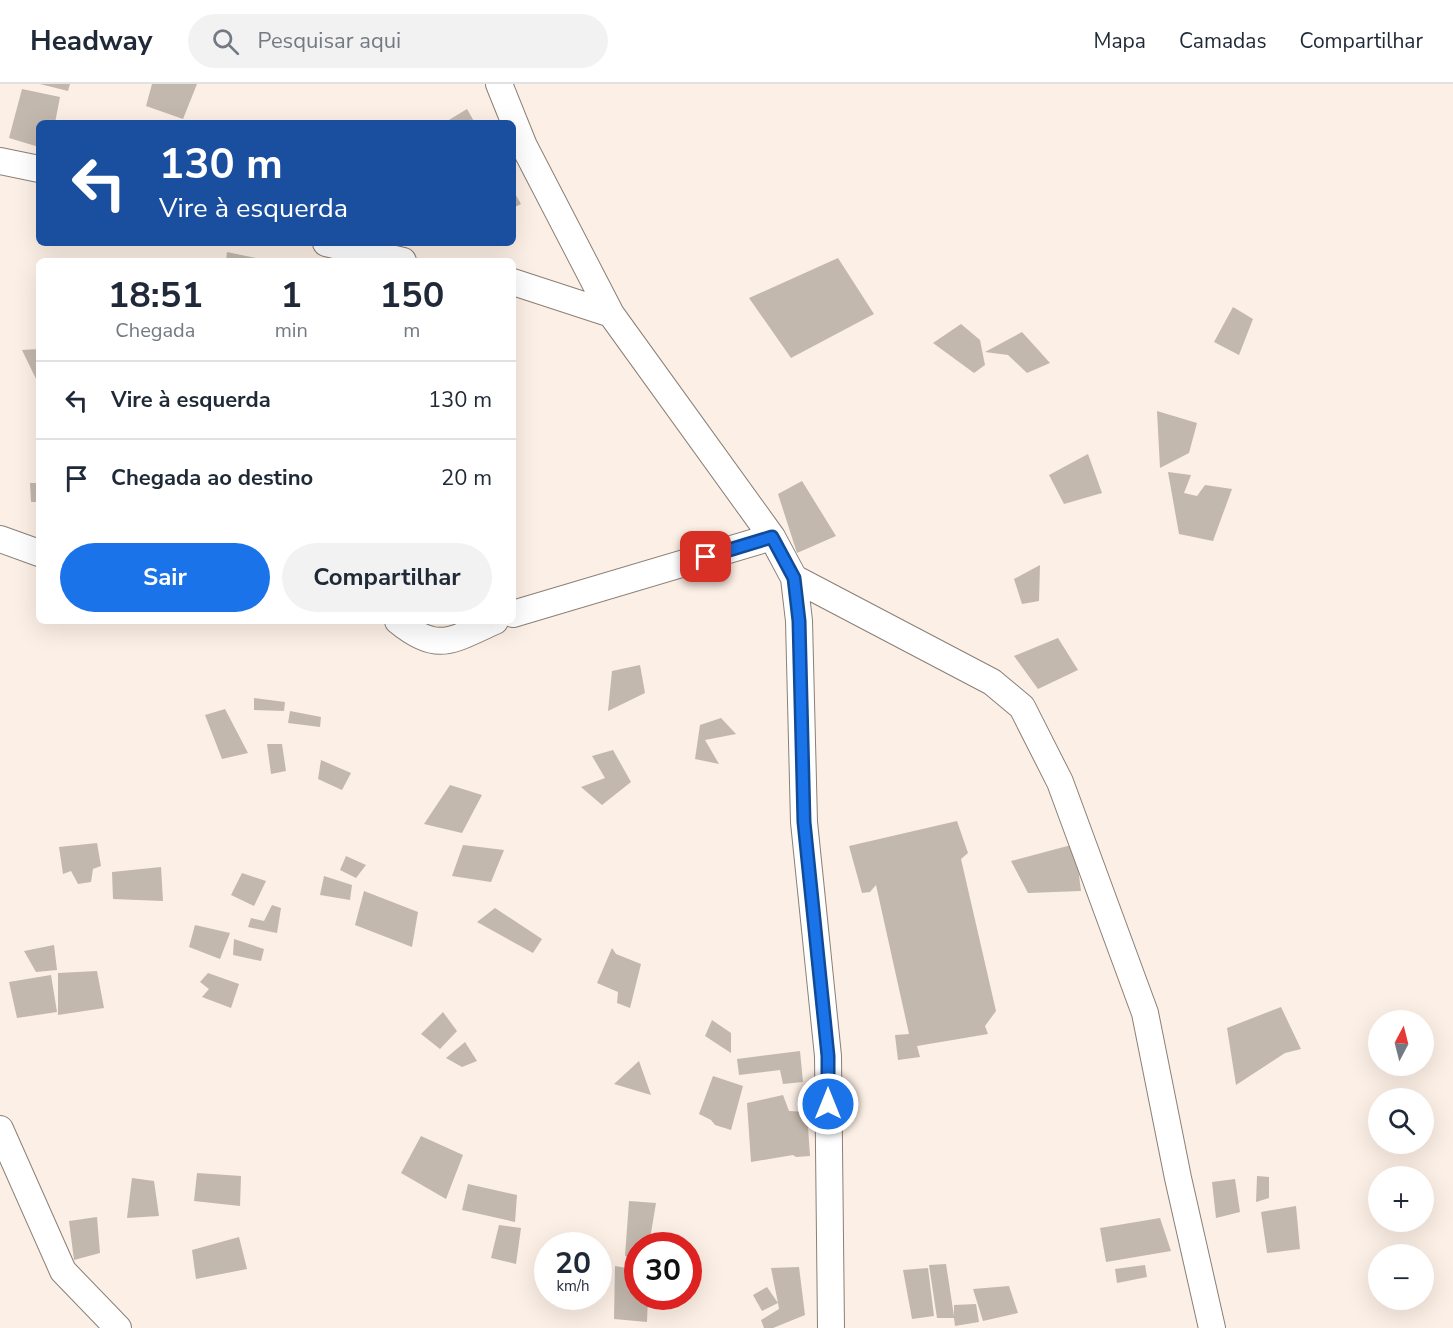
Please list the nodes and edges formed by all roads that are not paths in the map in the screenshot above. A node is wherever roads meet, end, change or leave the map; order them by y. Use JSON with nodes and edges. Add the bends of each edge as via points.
{"nodes":[{"id":1,"x":499,"y":84,"type":"edge"},
{"id":2,"x":514,"y":120,"type":"edge"},
{"id":3,"x":516,"y":126,"type":"edge"},
{"id":4,"x":0,"y":161,"type":"edge"},
{"id":5,"x":36,"y":168,"type":"edge"},
{"id":6,"x":339,"y":246,"type":"edge"},
{"id":7,"x":390,"y":258,"type":"edge"},
{"id":8,"x":516,"y":283,"type":"edge"},
{"id":9,"x":611,"y":314,"type":"junction"},
{"id":10,"x":772,"y":537,"type":"junction"},
{"id":11,"x":0,"y":539,"type":"edge"},
{"id":12,"x":36,"y":552,"type":"edge"},
{"id":13,"x":794,"y":578,"type":"junction"},
{"id":14,"x":516,"y":613,"type":"edge"},
{"id":15,"x":402,"y":624,"type":"edge"},
{"id":16,"x":488,"y":624,"type":"edge"},
{"id":17,"x":0,"y":1130,"type":"edge"},
{"id":18,"x":118,"y":1328,"type":"edge"},
{"id":19,"x":831,"y":1328,"type":"edge"},
{"id":20,"x":1212,"y":1328,"type":"edge"}],
"edges":[{"from":1,"to":2,"type":"street"},
{"from":3,"to":9,"type":"street"},
{"from":4,"to":5,"type":"street"},
{"from":6,"to":7,"type":"street"},
{"from":8,"to":9,"type":"street"},
{"from":9,"to":10,"type":"street"},
{"from":10,"to":13,"type":"street"},
{"from":10,"to":14,"type":"street"},
{"from":11,"to":12,"type":"street"},
{"from":13,"to":19,"type":"street","via":[[799,621],[804,822],[828,1056]]},
{"from":13,"to":20,"type":"street","via":[[992,682],[1022,707],[1060,782],[1145,1013]]},
{"from":15,"to":16,"type":"street","via":[[434,643]]},
{"from":17,"to":18,"type":"street","via":[[63,1271]]}]}
